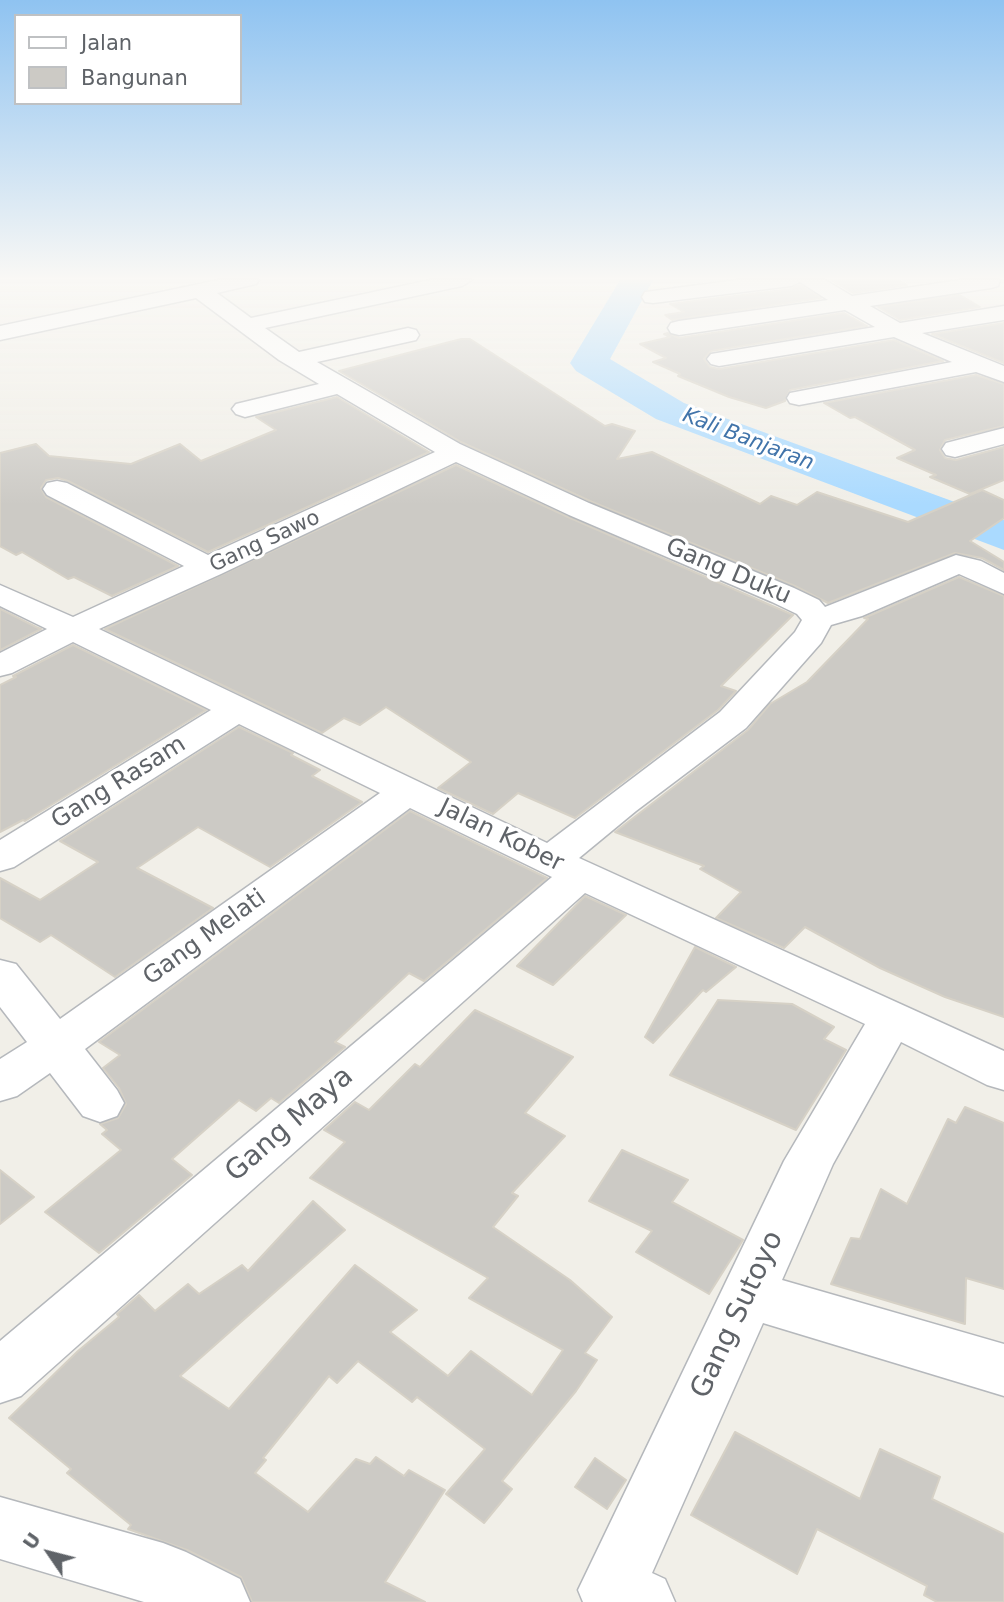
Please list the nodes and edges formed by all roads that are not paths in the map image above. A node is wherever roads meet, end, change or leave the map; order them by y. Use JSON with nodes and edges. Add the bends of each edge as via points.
{"nodes":[{"id":1,"x":288,"y":355,"type":"edge"},
{"id":2,"x":319,"y":355,"type":"edge"},
{"id":3,"x":745,"y":355,"type":"edge"},
{"id":4,"x":952,"y":355,"type":"edge"},
{"id":5,"x":719,"y":359,"type":"dead end"},
{"id":6,"x":1004,"y":359,"type":"edge"},
{"id":7,"x":295,"y":360,"type":"junction"},
{"id":8,"x":975,"y":365,"type":"junction"},
{"id":9,"x":1004,"y":375,"type":"edge"},
{"id":10,"x":339,"y":386,"type":"junction"},
{"id":11,"x":799,"y":398,"type":"dead end"},
{"id":12,"x":245,"y":409,"type":"dead end"},
{"id":13,"x":1004,"y":436,"type":"edge"},
{"id":14,"x":955,"y":449,"type":"dead end"},
{"id":15,"x":456,"y":452,"type":"junction"},
{"id":16,"x":57,"y":489,"type":"dead end"},
{"id":17,"x":210,"y":568,"type":"junction"},
{"id":18,"x":1004,"y":585,"type":"edge"},
{"id":19,"x":0,"y":594,"type":"edge"},
{"id":20,"x":818,"y":619,"type":"junction"},
{"id":21,"x":74,"y":629,"type":"junction"},
{"id":22,"x":0,"y":666,"type":"edge"},
{"id":23,"x":238,"y":709,"type":"junction"},
{"id":24,"x":408,"y":791,"type":"junction"},
{"id":25,"x":0,"y":858,"type":"edge"},
{"id":26,"x":566,"y":867,"type":"junction"},
{"id":27,"x":0,"y":975,"type":"edge"},
{"id":28,"x":894,"y":1018,"type":"junction"},
{"id":29,"x":56,"y":1046,"type":"junction"},
{"id":30,"x":1004,"y":1072,"type":"edge"},
{"id":31,"x":0,"y":1083,"type":"edge"},
{"id":32,"x":100,"y":1103,"type":"dead end"},
{"id":33,"x":746,"y":1294,"type":"junction"},
{"id":34,"x":1004,"y":1370,"type":"edge"},
{"id":35,"x":0,"y":1377,"type":"edge"},
{"id":36,"x":0,"y":1528,"type":"edge"},
{"id":37,"x":619,"y":1598,"type":"edge"},
{"id":38,"x":217,"y":1602,"type":"edge"}],
"edges":[{"from":1,"to":7,"type":"street","name":"Gang Duku"},
{"from":2,"to":7,"type":"street"},
{"from":3,"to":5,"type":"street"},
{"from":4,"to":8,"type":"street"},
{"from":6,"to":8,"type":"street"},
{"from":7,"to":10,"type":"street","name":"Gang Duku"},
{"from":8,"to":9,"type":"street"},
{"from":8,"to":11,"type":"street"},
{"from":10,"to":12,"type":"street"},
{"from":10,"to":15,"type":"street","name":"Gang Duku"},
{"from":13,"to":14,"type":"street"},
{"from":15,"to":17,"type":"street","name":"Gang Sawo"},
{"from":15,"to":20,"type":"street","name":"Gang Duku","via":[[783,595],[808,607]]},
{"from":16,"to":17,"type":"street"},
{"from":17,"to":21,"type":"street","name":"Gang Sawo"},
{"from":18,"to":20,"type":"street","via":[[956,564]]},
{"from":19,"to":21,"type":"street","name":"Jalan Kober"},
{"from":20,"to":26,"type":"street","name":"Gang Duku","via":[[809,636],[733,720],[622,803]]},
{"from":21,"to":22,"type":"street","name":"Gang Sawo"},
{"from":21,"to":23,"type":"street","name":"Jalan Kober"},
{"from":23,"to":24,"type":"street","name":"Jalan Kober"},
{"from":23,"to":25,"type":"street","name":"Gang Rasam"},
{"from":24,"to":26,"type":"street","name":"Jalan Kober"},
{"from":24,"to":29,"type":"street","name":"Gang Melati"},
{"from":26,"to":28,"type":"street","name":"Jalan Kober"},
{"from":26,"to":35,"type":"street","name":"Gang Maya"},
{"from":27,"to":29,"type":"street"},
{"from":28,"to":30,"type":"street","name":"Jalan Kober"},
{"from":28,"to":33,"type":"street","name":"Gang Sutoyo","via":[[809,1161]]},
{"from":29,"to":31,"type":"street","name":"Gang Melati"},
{"from":29,"to":32,"type":"street"},
{"from":33,"to":34,"type":"street"},
{"from":33,"to":37,"type":"street","name":"Gang Sutoyo"},
{"from":36,"to":38,"type":"street","via":[[163,1576]]}]}
